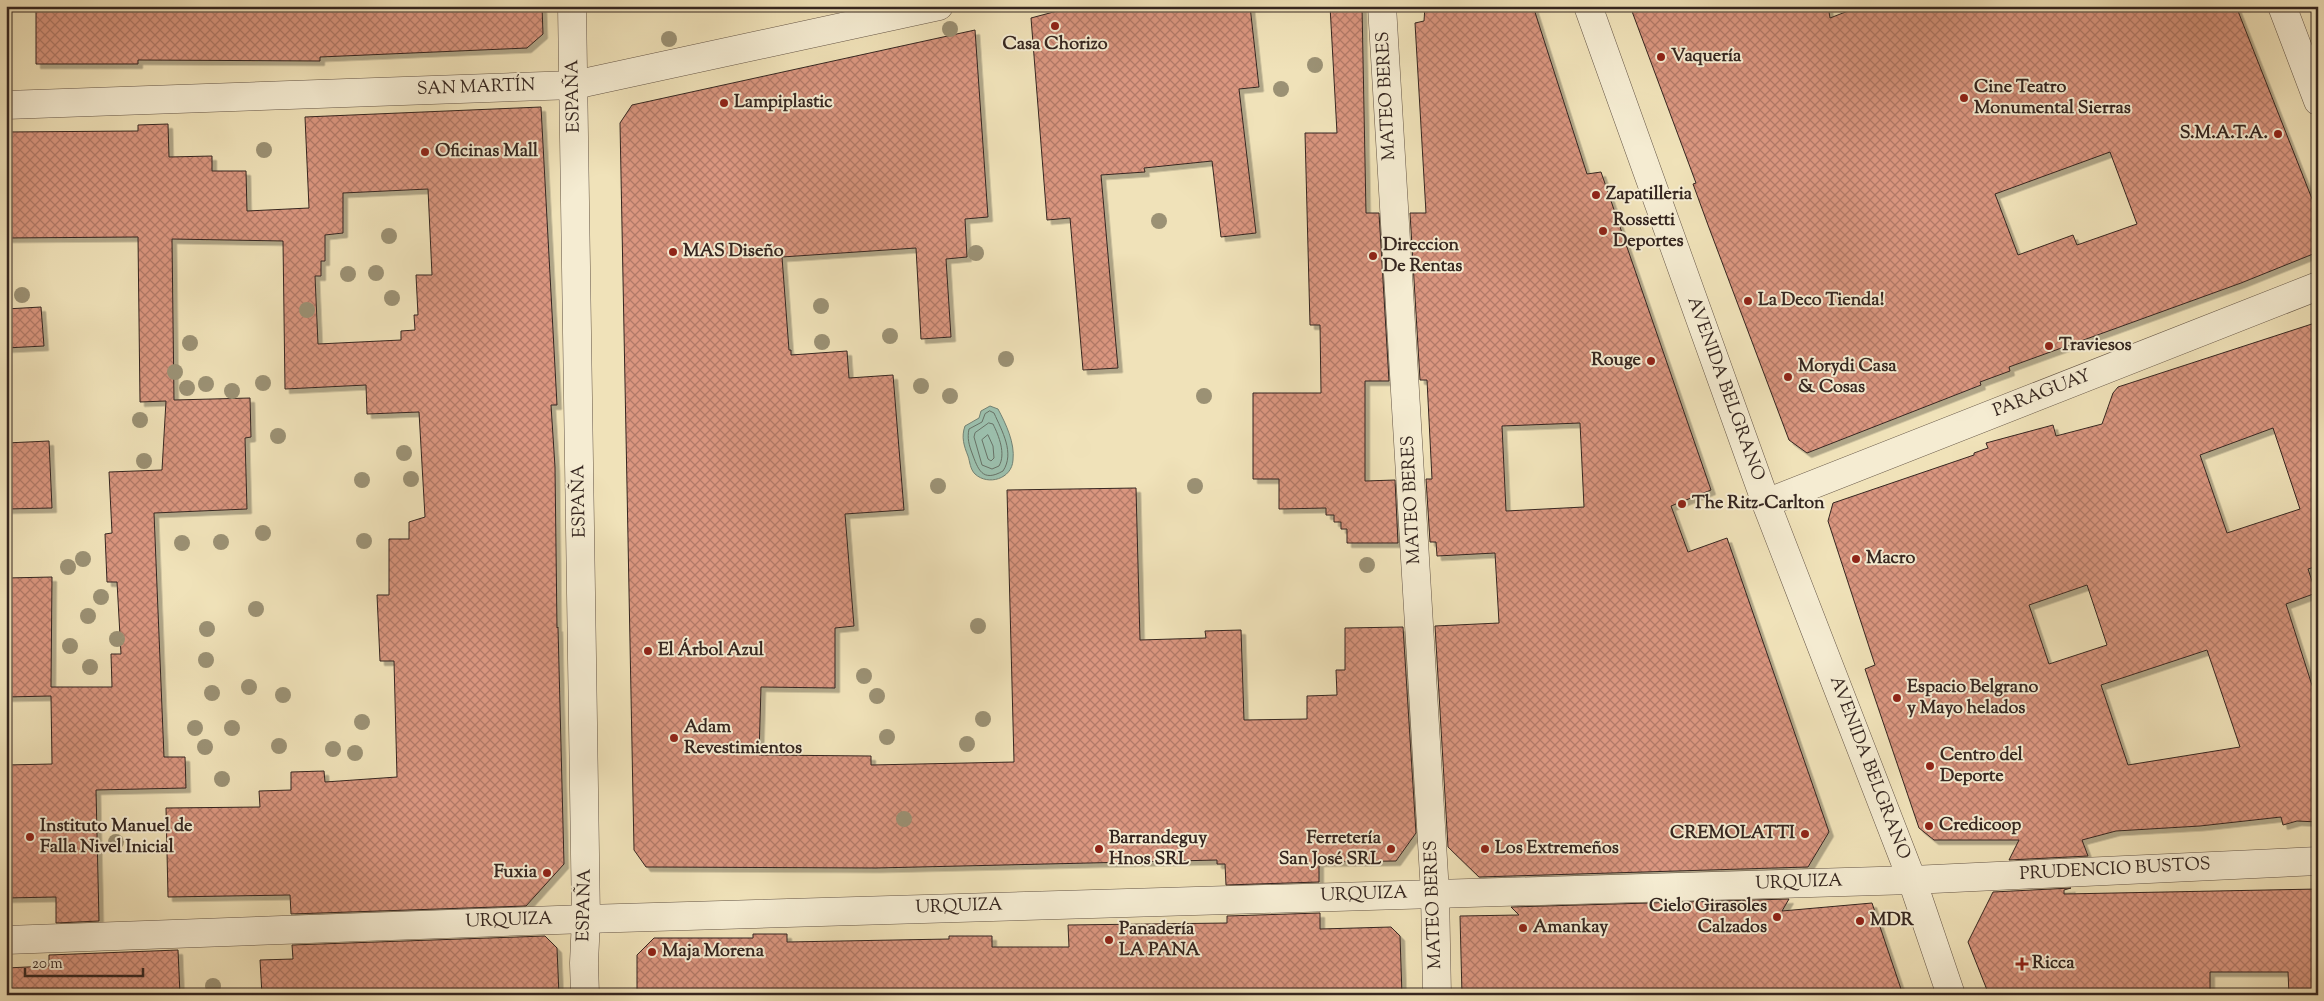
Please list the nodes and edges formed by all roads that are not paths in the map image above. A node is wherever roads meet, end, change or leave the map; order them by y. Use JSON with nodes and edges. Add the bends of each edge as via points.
{"nodes":[{"id":1,"x":572,"y":6,"type":"edge"},
{"id":2,"x":939,"y":6,"type":"edge"},
{"id":3,"x":1382,"y":6,"type":"edge"},
{"id":4,"x":1588,"y":6,"type":"edge"},
{"id":5,"x":2282,"y":6,"type":"edge"},
{"id":6,"x":574,"y":85,"type":"junction"},
{"id":7,"x":2318,"y":101,"type":"edge"},
{"id":8,"x":6,"y":105,"type":"edge"},
{"id":9,"x":2318,"y":286,"type":"edge"},
{"id":10,"x":1766,"y":502,"type":"junction"},
{"id":11,"x":2318,"y":861,"type":"edge"},
{"id":12,"x":1912,"y":880,"type":"junction"},
{"id":13,"x":1435,"y":893,"type":"junction"},
{"id":14,"x":586,"y":919,"type":"junction"},
{"id":15,"x":6,"y":940,"type":"edge"},
{"id":16,"x":585,"y":995,"type":"edge"},
{"id":17,"x":1437,"y":995,"type":"edge"},
{"id":18,"x":1951,"y":995,"type":"edge"}],
"edges":[{"from":1,"to":6,"type":"street","name":"ESPAÑA"},
{"from":2,"to":6,"type":"street","name":"SAN MARTÍN"},
{"from":3,"to":13,"type":"street","name":"MATEO BERES"},
{"from":4,"to":10,"type":"street","name":"AVENIDA BELGRANO"},
{"from":5,"to":7,"type":"street"},
{"from":6,"to":8,"type":"street","name":"SAN MARTÍN"},
{"from":6,"to":14,"type":"street","name":"ESPAÑA"},
{"from":9,"to":10,"type":"street","name":"PARAGUAY"},
{"from":10,"to":12,"type":"street","name":"AVENIDA BELGRANO"},
{"from":11,"to":12,"type":"street","name":"PRUDENCIO BUSTOS"},
{"from":12,"to":13,"type":"street","name":"URQUIZA"},
{"from":12,"to":18,"type":"street","name":"AVENIDA BELGRANO"},
{"from":13,"to":14,"type":"street","name":"URQUIZA"},
{"from":13,"to":17,"type":"street","name":"MATEO BERES"},
{"from":14,"to":15,"type":"street","name":"URQUIZA"},
{"from":14,"to":16,"type":"street","name":"ESPAÑA"}]}
